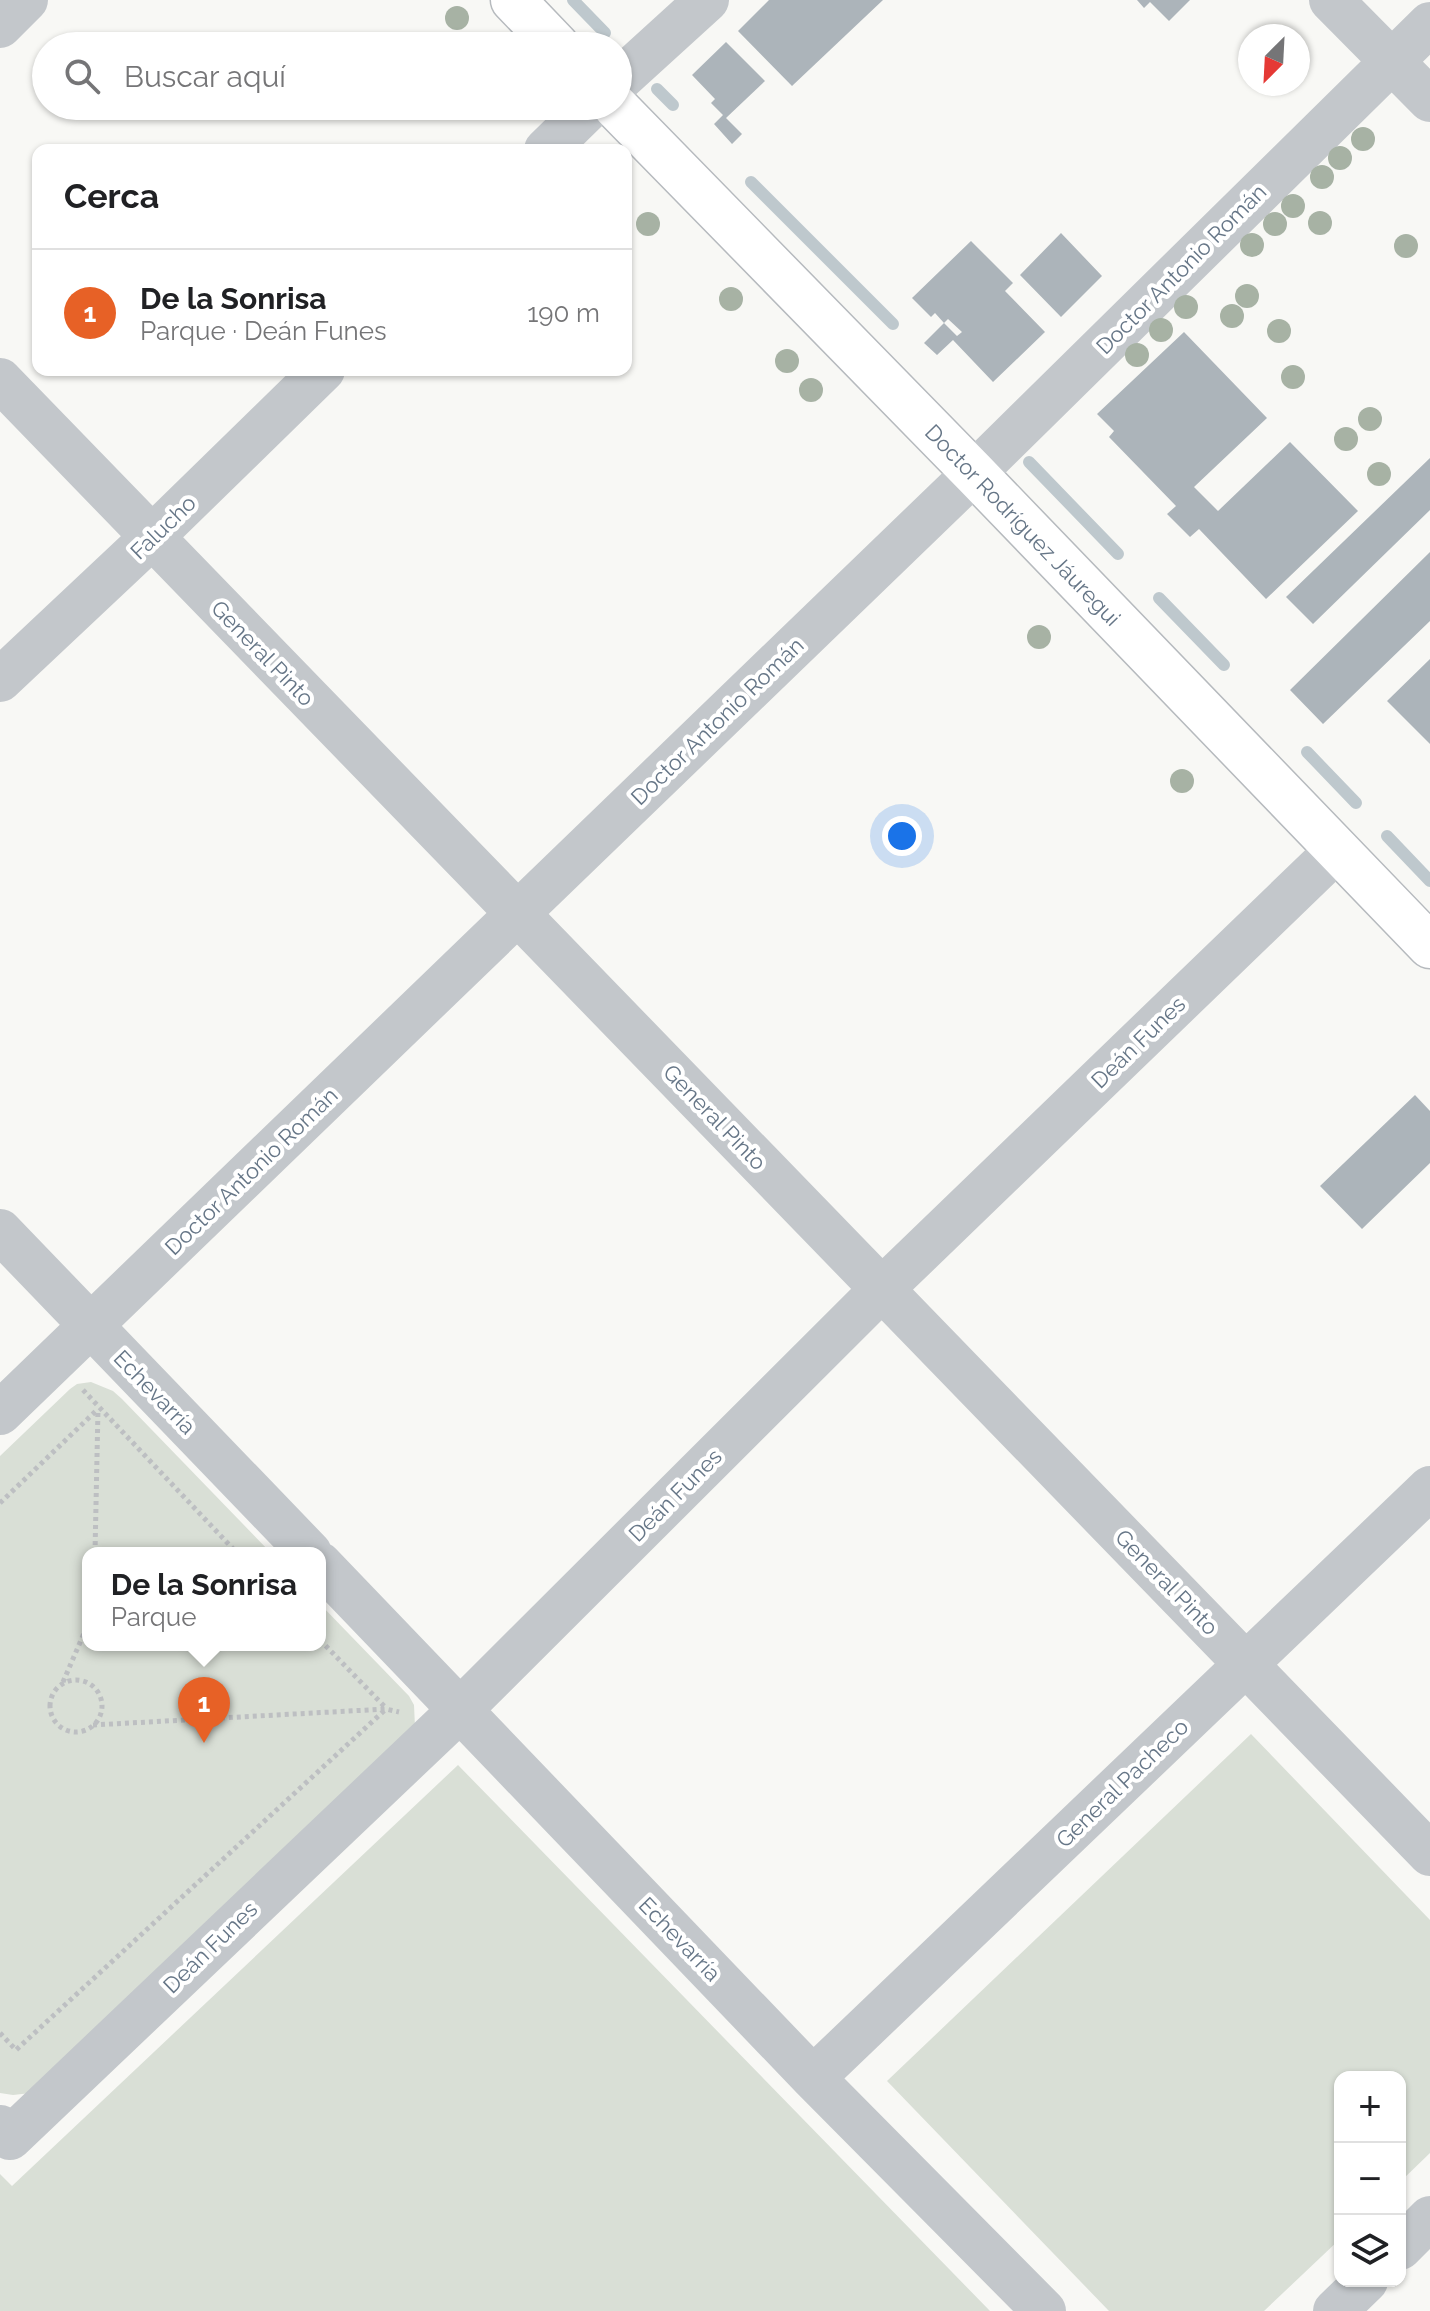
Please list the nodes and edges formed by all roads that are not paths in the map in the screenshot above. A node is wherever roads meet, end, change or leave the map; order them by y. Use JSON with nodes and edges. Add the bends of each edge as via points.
{"nodes":[{"id":1,"x":26,"y":0,"type":"edge"},
{"id":2,"x":513,"y":0,"type":"edge"},
{"id":3,"x":707,"y":0,"type":"edge"},
{"id":4,"x":1331,"y":0,"type":"edge"},
{"id":5,"x":1430,"y":24,"type":"edge"},
{"id":6,"x":0,"y":26,"type":"edge"},
{"id":7,"x":544,"y":32,"type":"edge"},
{"id":8,"x":1392,"y":61,"type":"junction"},
{"id":9,"x":632,"y":68,"type":"edge"},
{"id":10,"x":1430,"y":100,"type":"edge"},
{"id":11,"x":577,"y":120,"type":"edge"},
{"id":12,"x":629,"y":120,"type":"edge"},
{"id":13,"x":552,"y":144,"type":"edge"},
{"id":14,"x":317,"y":376,"type":"edge"},
{"id":15,"x":0,"y":380,"type":"edge"},
{"id":16,"x":974,"y":473,"type":"junction"},
{"id":17,"x":151,"y":538,"type":"junction"},
{"id":18,"x":0,"y":680,"type":"edge"},
{"id":19,"x":1337,"y":850,"type":"junction"},
{"id":20,"x":517,"y":914,"type":"junction"},
{"id":21,"x":1430,"y":946,"type":"edge"},
{"id":22,"x":0,"y":1231,"type":"edge"},
{"id":23,"x":882,"y":1289,"type":"junction"},
{"id":24,"x":91,"y":1325,"type":"junction"},
{"id":25,"x":0,"y":1413,"type":"edge"},
{"id":26,"x":1430,"y":1488,"type":"edge"},
{"id":27,"x":304,"y":1547,"type":"edge"},
{"id":28,"x":326,"y":1570,"type":"edge"},
{"id":29,"x":1247,"y":1664,"type":"junction"},
{"id":30,"x":460,"y":1710,"type":"junction"},
{"id":31,"x":1430,"y":1854,"type":"edge"},
{"id":32,"x":813,"y":2078,"type":"junction"},
{"id":33,"x":5,"y":2133,"type":"edge"},
{"id":34,"x":1430,"y":2218,"type":"edge"},
{"id":35,"x":1406,"y":2242,"type":"edge"},
{"id":36,"x":1360,"y":2287,"type":"edge"},
{"id":37,"x":1044,"y":2311,"type":"edge"},
{"id":38,"x":1335,"y":2311,"type":"edge"}],
"edges":[{"from":1,"to":6,"type":"street"},
{"from":2,"to":7,"type":"main road"},
{"from":3,"to":9,"type":"street"},
{"from":4,"to":8,"type":"street"},
{"from":5,"to":8,"type":"street","name":"Doctor Antonio Román"},
{"from":8,"to":10,"type":"street"},
{"from":8,"to":16,"type":"street","name":"Doctor Antonio Román"},
{"from":11,"to":13,"type":"street"},
{"from":12,"to":16,"type":"main road","name":"Doctor Rodríguez Jáuregui"},
{"from":14,"to":17,"type":"street","name":"Falucho"},
{"from":15,"to":17,"type":"street","name":"General Pinto"},
{"from":16,"to":19,"type":"main road","name":"Doctor Rodríguez Jáuregui"},
{"from":16,"to":20,"type":"street","name":"Doctor Antonio Román"},
{"from":17,"to":18,"type":"street","name":"Falucho"},
{"from":17,"to":20,"type":"street","name":"General Pinto"},
{"from":19,"to":21,"type":"main road","name":"Doctor Rodríguez Jáuregui"},
{"from":19,"to":23,"type":"street","name":"Deán Funes"},
{"from":20,"to":23,"type":"street","name":"General Pinto"},
{"from":20,"to":24,"type":"street","name":"Doctor Antonio Román"},
{"from":22,"to":24,"type":"street","name":"Echevarría"},
{"from":23,"to":29,"type":"street","name":"General Pinto"},
{"from":23,"to":30,"type":"street","name":"Deán Funes"},
{"from":24,"to":25,"type":"street","name":"Doctor Antonio Román"},
{"from":24,"to":27,"type":"street","name":"Echevarría"},
{"from":26,"to":29,"type":"street","name":"General Pacheco"},
{"from":28,"to":30,"type":"street","name":"Echevarría"},
{"from":29,"to":31,"type":"street","name":"General Pinto"},
{"from":29,"to":32,"type":"street","name":"General Pacheco"},
{"from":30,"to":32,"type":"street","name":"Echevarría"},
{"from":30,"to":33,"type":"street","name":"Deán Funes"},
{"from":32,"to":37,"type":"street","name":"Echevarría"},
{"from":34,"to":35,"type":"street"},
{"from":36,"to":38,"type":"street"}]}
